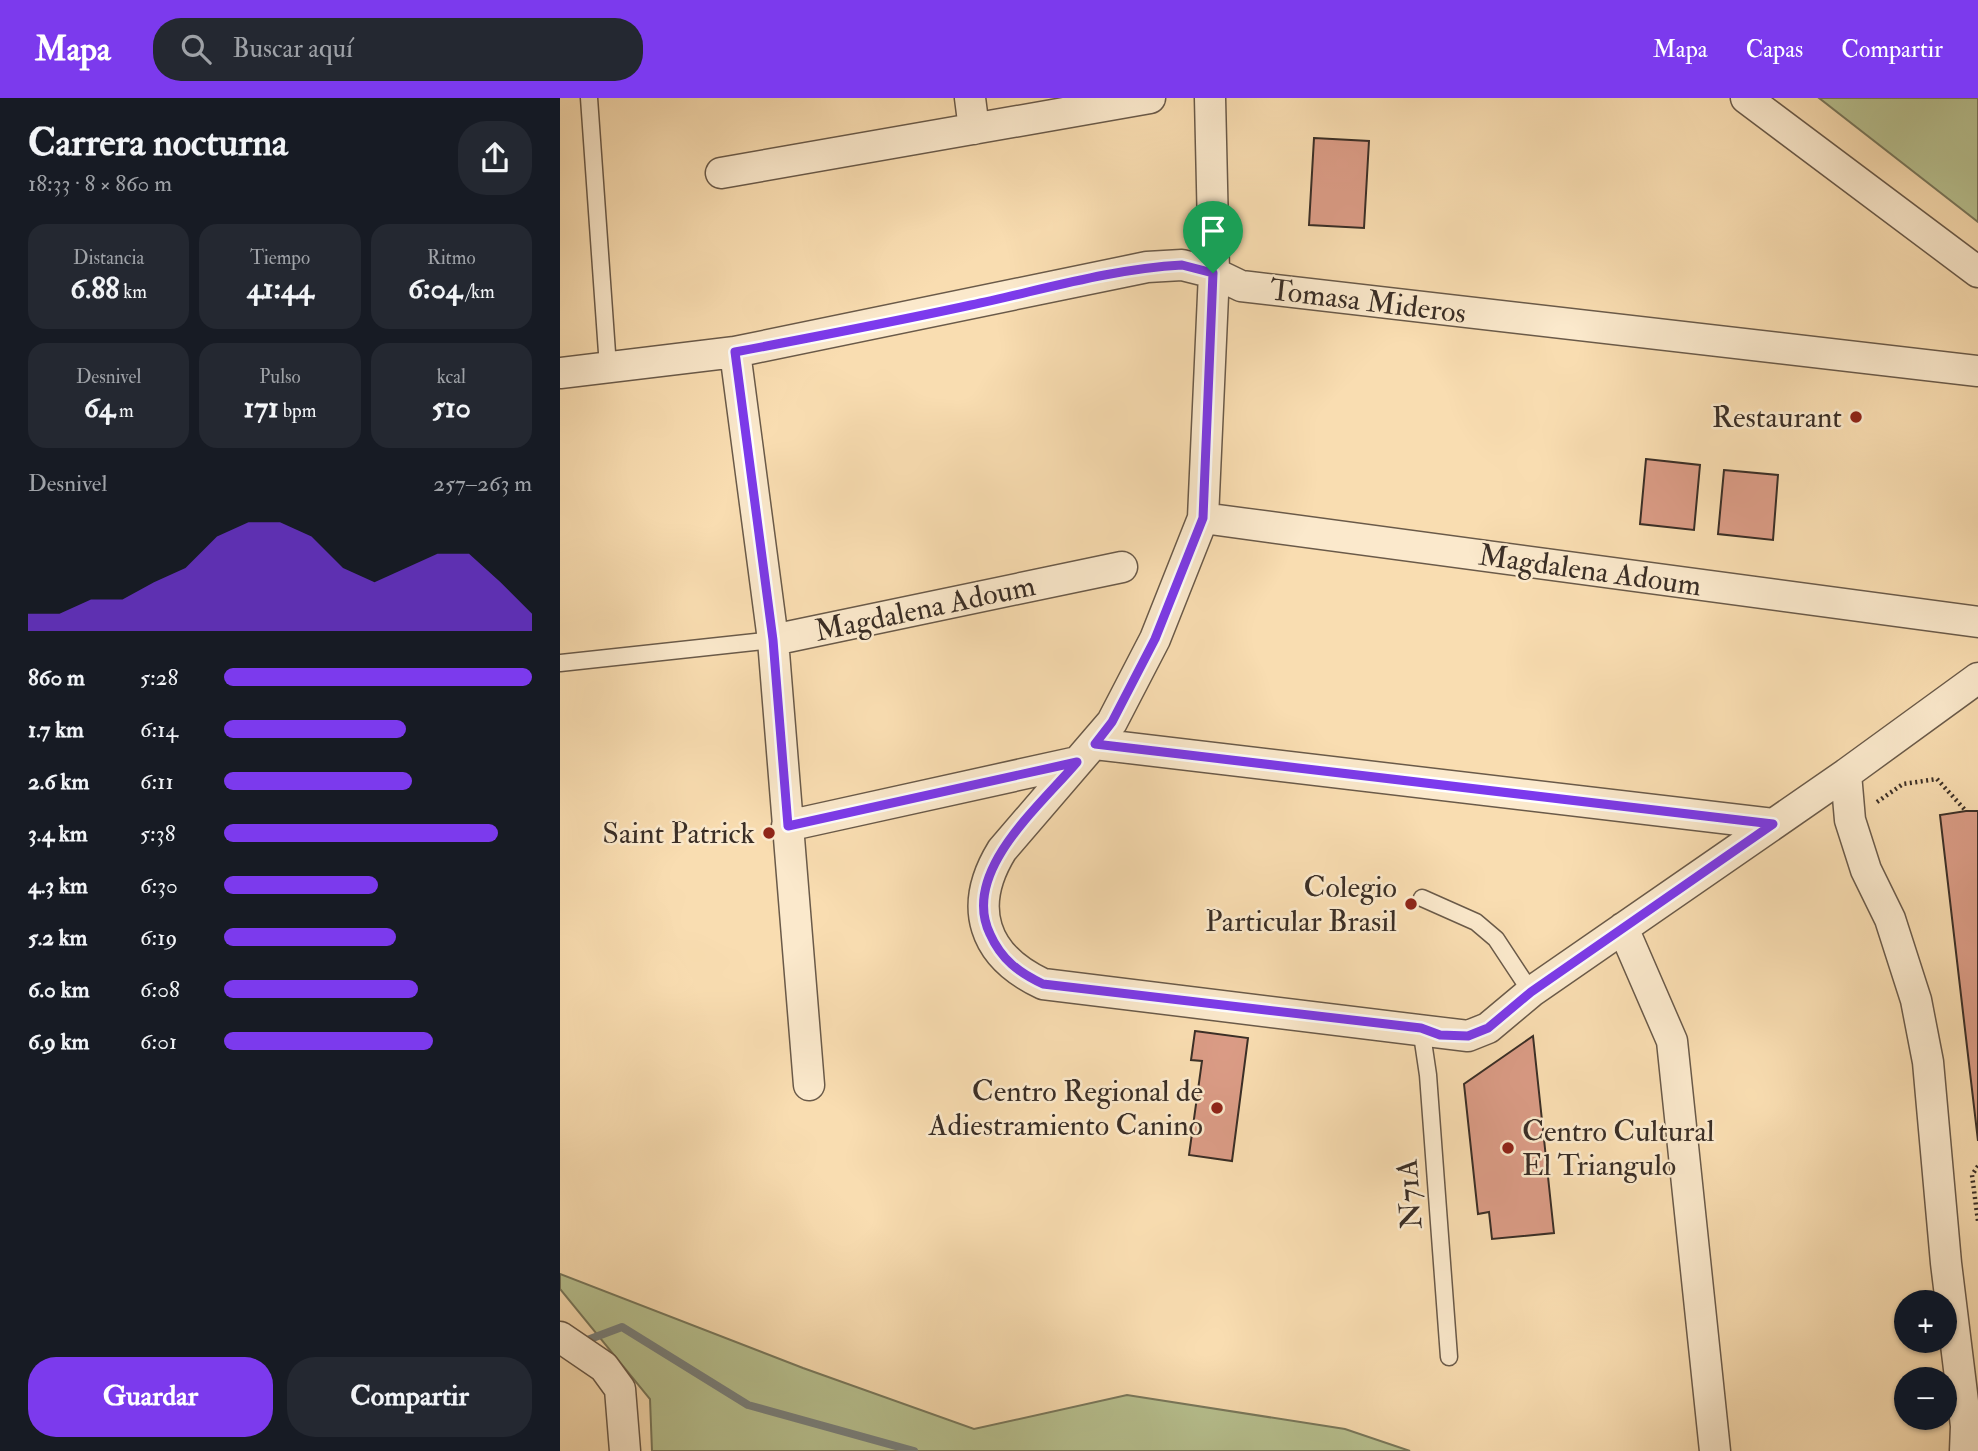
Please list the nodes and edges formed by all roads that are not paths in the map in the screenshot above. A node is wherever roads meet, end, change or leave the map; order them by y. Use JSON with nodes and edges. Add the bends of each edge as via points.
{"nodes":[{"id":1,"x":589,"y":98,"type":"edge"},
{"id":2,"x":970,"y":98,"type":"edge"},
{"id":3,"x":1150,"y":98,"type":"edge"},
{"id":4,"x":1210,"y":98,"type":"edge"},
{"id":5,"x":1746,"y":98,"type":"edge"},
{"id":6,"x":974,"y":129,"type":"junction"},
{"id":7,"x":721,"y":173,"type":"dead end"},
{"id":8,"x":1978,"y":272,"type":"edge"},
{"id":9,"x":1213,"y":273,"type":"junction"},
{"id":10,"x":735,"y":352,"type":"junction"},
{"id":11,"x":608,"y":368,"type":"junction"},
{"id":12,"x":1978,"y":371,"type":"edge"},
{"id":13,"x":560,"y":373,"type":"edge"},
{"id":14,"x":1203,"y":518,"type":"junction"},
{"id":15,"x":1122,"y":566,"type":"dead end"},
{"id":16,"x":1978,"y":622,"type":"edge"},
{"id":17,"x":773,"y":640,"type":"junction"},
{"id":18,"x":560,"y":663,"type":"edge"},
{"id":19,"x":1978,"y":678,"type":"edge"},
{"id":20,"x":1086,"y":753,"type":"junction"},
{"id":21,"x":1846,"y":774,"type":"junction"},
{"id":22,"x":1773,"y":824,"type":"junction"},
{"id":23,"x":788,"y":826,"type":"junction"},
{"id":24,"x":1422,"y":898,"type":"dead end"},
{"id":25,"x":1623,"y":928,"type":"junction"},
{"id":26,"x":1531,"y":992,"type":"junction"},
{"id":27,"x":1421,"y":1028,"type":"junction"},
{"id":28,"x":809,"y":1085,"type":"dead end"},
{"id":29,"x":560,"y":1337,"type":"edge"},
{"id":30,"x":1450,"y":1357,"type":"dead end"},
{"id":31,"x":625,"y":1451,"type":"edge"},
{"id":32,"x":1714,"y":1451,"type":"edge"},
{"id":33,"x":1965,"y":1451,"type":"edge"}],
"edges":[{"from":1,"to":11,"type":"lane"},
{"from":2,"to":6,"type":"street"},
{"from":3,"to":6,"type":"street"},
{"from":4,"to":9,"type":"street"},
{"from":5,"to":8,"type":"street"},
{"from":6,"to":7,"type":"street"},
{"from":9,"to":10,"type":"street","name":"Tomasa Mideros","via":[[1182,265],[1147,267]]},
{"from":9,"to":12,"type":"street","name":"Tomasa Mideros","via":[[1241,286]]},
{"from":9,"to":14,"type":"street"},
{"from":10,"to":11,"type":"street","name":"Tomasa Mideros"},
{"from":10,"to":17,"type":"street"},
{"from":11,"to":13,"type":"street","name":"Tomasa Mideros"},
{"from":14,"to":16,"type":"street","name":"Magdalena Adoum"},
{"from":14,"to":20,"type":"street","via":[[1155,639],[1112,722]]},
{"from":15,"to":17,"type":"street","name":"Magdalena Adoum"},
{"from":17,"to":18,"type":"lane","name":"Magdalena Adoum"},
{"from":17,"to":23,"type":"street"},
{"from":19,"to":21,"type":"street"},
{"from":20,"to":22,"type":"street"},
{"from":20,"to":23,"type":"street"},
{"from":20,"to":27,"type":"street","via":[[1002,850],[983,891],[991,937],[1022,974],[1043,984]]},
{"from":21,"to":22,"type":"street"},
{"from":21,"to":33,"type":"street","via":[[1850,820],[1866,870],[1890,919],[1916,1000],[1928,1062]]},
{"from":22,"to":25,"type":"street"},
{"from":23,"to":28,"type":"street"},
{"from":24,"to":26,"type":"lane","via":[[1476,922],[1496,939]]},
{"from":25,"to":26,"type":"street"},
{"from":25,"to":32,"type":"street","via":[[1672,1041]]},
{"from":26,"to":27,"type":"street","via":[[1488,1028],[1468,1036],[1440,1035]]},
{"from":27,"to":30,"type":"lane","name":"N71A"},
{"from":29,"to":31,"type":"street","via":[[604,1367],[620,1389]]}]}
